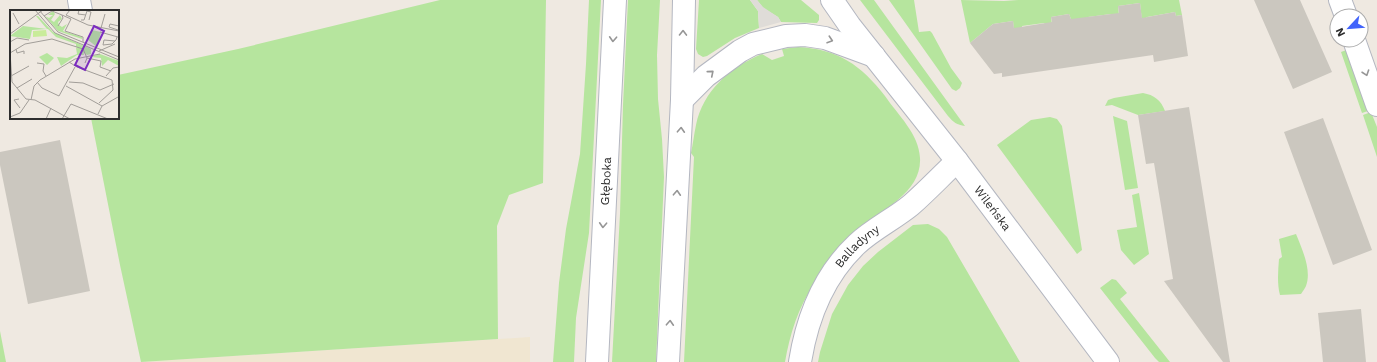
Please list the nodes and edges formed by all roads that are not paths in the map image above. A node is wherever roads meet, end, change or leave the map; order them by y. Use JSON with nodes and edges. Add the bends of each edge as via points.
{"nodes":[{"id":1,"x":79,"y":0,"type":"edge"},
{"id":2,"x":615,"y":0,"type":"edge"},
{"id":3,"x":684,"y":0,"type":"edge"},
{"id":4,"x":823,"y":0,"type":"edge"},
{"id":5,"x":832,"y":0,"type":"edge"},
{"id":6,"x":81,"y":10,"type":"edge"},
{"id":7,"x":850,"y":26,"type":"junction"},
{"id":8,"x":1357,"y":48,"type":"edge"},
{"id":9,"x":874,"y":56,"type":"junction"},
{"id":10,"x":682,"y":100,"type":"junction"},
{"id":11,"x":1377,"y":105,"type":"edge"},
{"id":12,"x":957,"y":161,"type":"junction"},
{"id":13,"x":597,"y":362,"type":"edge"},
{"id":14,"x":668,"y":362,"type":"edge"},
{"id":15,"x":800,"y":362,"type":"edge"},
{"id":16,"x":1108,"y":362,"type":"edge"}],
"edges":[{"from":1,"to":6,"type":"street"},
{"from":2,"to":13,"type":"street","name":"Głęboka","one_way":true},
{"from":10,"to":3,"type":"street","one_way":true},
{"from":4,"to":7,"type":"street","name":"Wileńska"},
{"from":5,"to":7,"type":"street","name":"Wileńska"},
{"from":7,"to":9,"type":"street","name":"Wileńska"},
{"from":8,"to":11,"type":"street","one_way":true},
{"from":10,"to":9,"type":"street","one_way":true,"via":[[706,76],[740,51],[753,44],[786,36],[825,38]]},
{"from":9,"to":12,"type":"street","name":"Wileńska"},
{"from":14,"to":10,"type":"street","one_way":true},
{"from":12,"to":15,"type":"street","name":"Balladyny","via":[[910,206],[857,244],[841,261],[826,283],[814,308],[804,336]]},
{"from":12,"to":16,"type":"street","name":"Wileńska"}]}
